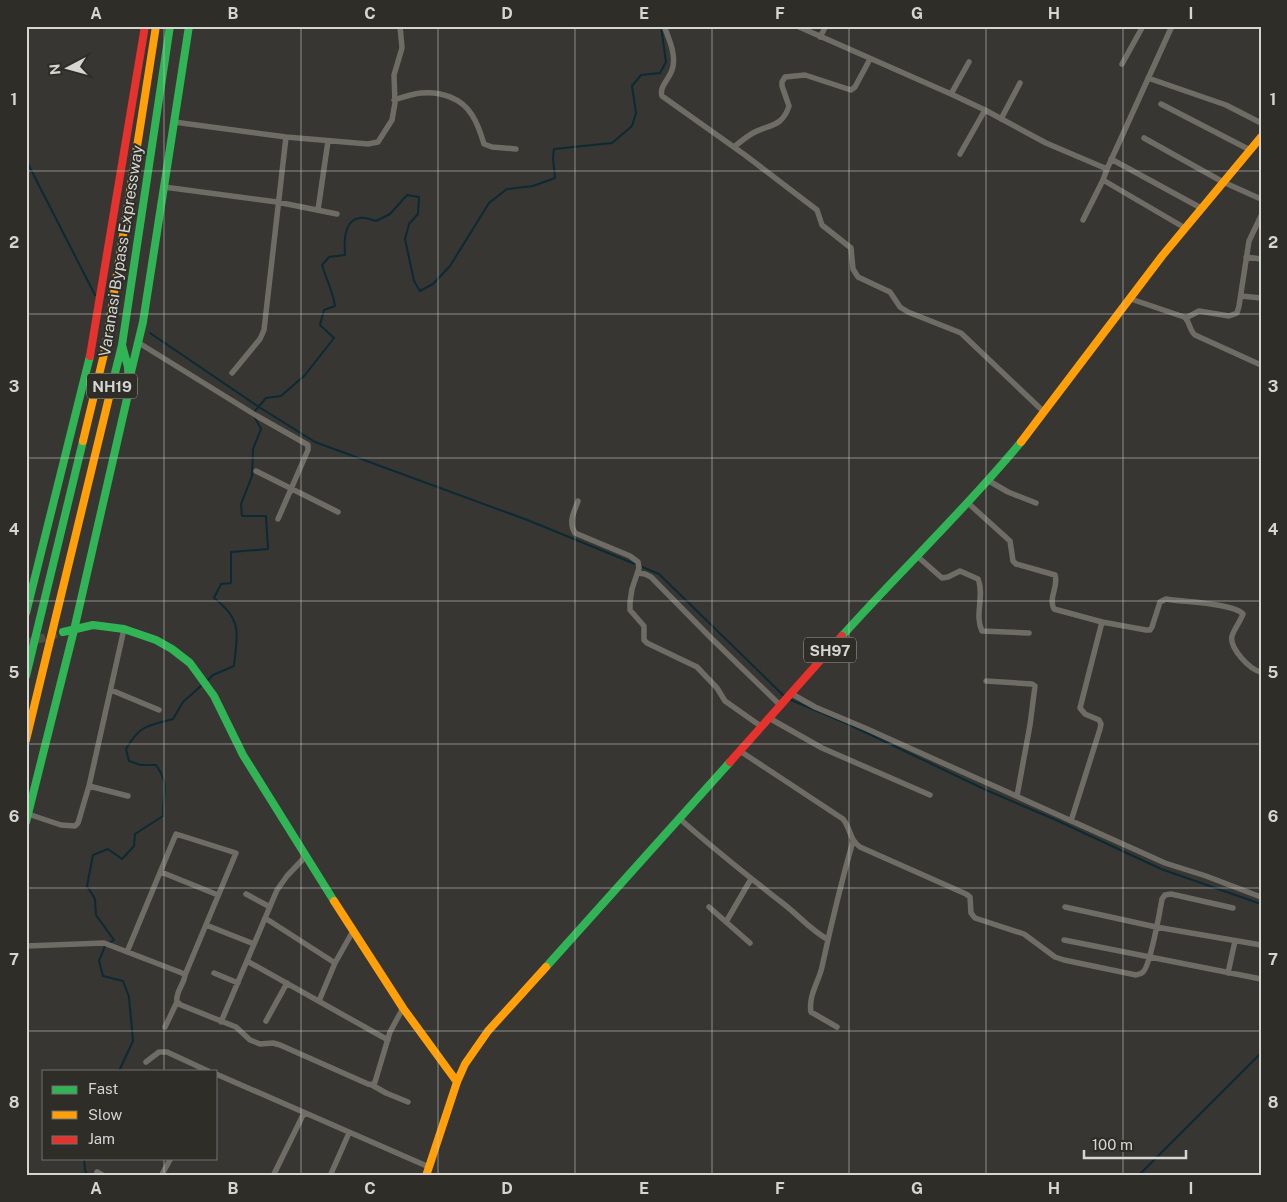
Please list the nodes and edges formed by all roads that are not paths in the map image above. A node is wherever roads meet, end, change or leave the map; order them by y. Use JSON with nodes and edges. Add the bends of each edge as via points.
{"nodes":[{"id":1,"x":145,"y":26,"type":"edge"},
{"id":2,"x":156,"y":26,"type":"edge"},
{"id":3,"x":170,"y":26,"type":"edge"},
{"id":4,"x":189,"y":26,"type":"edge"},
{"id":5,"x":400,"y":26,"type":"edge"},
{"id":6,"x":797,"y":26,"type":"edge"},
{"id":7,"x":826,"y":26,"type":"edge"},
{"id":8,"x":1143,"y":26,"type":"edge"},
{"id":9,"x":1172,"y":26,"type":"edge"},
{"id":10,"x":664,"y":27,"type":"edge"},
{"id":11,"x":820,"y":37,"type":"junction"},
{"id":12,"x":870,"y":59,"type":"junction"},
{"id":13,"x":968,"y":62,"type":"dead end"},
{"id":14,"x":1122,"y":64,"type":"dead end"},
{"id":15,"x":1148,"y":78,"type":"junction"},
{"id":16,"x":1020,"y":83,"type":"dead end"},
{"id":17,"x":951,"y":94,"type":"junction"},
{"id":18,"x":394,"y":100,"type":"junction"},
{"id":19,"x":1161,"y":104,"type":"dead end"},
{"id":20,"x":985,"y":110,"type":"junction"},
{"id":21,"x":1002,"y":119,"type":"junction"},
{"id":22,"x":174,"y":122,"type":"junction"},
{"id":23,"x":1261,"y":123,"type":"edge"},
{"id":24,"x":286,"y":137,"type":"junction"},
{"id":25,"x":1261,"y":137,"type":"edge"},
{"id":26,"x":1144,"y":138,"type":"dead end"},
{"id":27,"x":328,"y":141,"type":"junction"},
{"id":28,"x":734,"y":147,"type":"junction"},
{"id":29,"x":516,"y":149,"type":"dead end"},
{"id":30,"x":1250,"y":150,"type":"junction"},
{"id":31,"x":960,"y":154,"type":"dead end"},
{"id":32,"x":1111,"y":159,"type":"junction"},
{"id":33,"x":1107,"y":169,"type":"junction"},
{"id":34,"x":1103,"y":180,"type":"junction"},
{"id":35,"x":1223,"y":182,"type":"junction"},
{"id":36,"x":164,"y":187,"type":"junction"},
{"id":37,"x":1261,"y":199,"type":"edge"},
{"id":38,"x":277,"y":202,"type":"junction"},
{"id":39,"x":1201,"y":208,"type":"junction"},
{"id":40,"x":318,"y":210,"type":"junction"},
{"id":41,"x":337,"y":214,"type":"dead end"},
{"id":42,"x":1261,"y":216,"type":"edge"},
{"id":43,"x":1083,"y":220,"type":"dead end"},
{"id":44,"x":1185,"y":228,"type":"junction"},
{"id":45,"x":1246,"y":257,"type":"junction"},
{"id":46,"x":1261,"y":259,"type":"edge"},
{"id":47,"x":1241,"y":296,"type":"junction"},
{"id":48,"x":1261,"y":298,"type":"edge"},
{"id":49,"x":1131,"y":299,"type":"junction"},
{"id":50,"x":1186,"y":318,"type":"junction"},
{"id":51,"x":139,"y":343,"type":"junction"},
{"id":52,"x":122,"y":345,"type":"junction"},
{"id":53,"x":1261,"y":365,"type":"edge"},
{"id":54,"x":232,"y":373,"type":"dead end"},
{"id":55,"x":130,"y":374,"type":"junction"},
{"id":56,"x":1044,"y":412,"type":"junction"},
{"id":57,"x":256,"y":471,"type":"dead end"},
{"id":58,"x":989,"y":481,"type":"junction"},
{"id":59,"x":291,"y":488,"type":"junction"},
{"id":60,"x":578,"y":501,"type":"dead end"},
{"id":61,"x":968,"y":503,"type":"junction"},
{"id":62,"x":1036,"y":503,"type":"dead end"},
{"id":63,"x":338,"y":512,"type":"dead end"},
{"id":64,"x":278,"y":519,"type":"dead end"},
{"id":65,"x":917,"y":556,"type":"junction"},
{"id":66,"x":638,"y":573,"type":"junction"},
{"id":67,"x":35,"y":579,"type":"junction"},
{"id":68,"x":26,"y":581,"type":"edge"},
{"id":69,"x":26,"y":612,"type":"edge"},
{"id":70,"x":1102,"y":622,"type":"junction"},
{"id":71,"x":124,"y":629,"type":"junction"},
{"id":72,"x":74,"y":630,"type":"junction"},
{"id":73,"x":63,"y":632,"type":"tunnel mouth"},
{"id":74,"x":1029,"y":633,"type":"dead end"},
{"id":75,"x":1261,"y":672,"type":"edge"},
{"id":76,"x":26,"y":676,"type":"edge"},
{"id":77,"x":986,"y":681,"type":"dead end"},
{"id":78,"x":111,"y":690,"type":"junction"},
{"id":79,"x":792,"y":694,"type":"junction"},
{"id":80,"x":781,"y":706,"type":"junction"},
{"id":81,"x":159,"y":710,"type":"dead end"},
{"id":82,"x":769,"y":718,"type":"junction"},
{"id":83,"x":762,"y":727,"type":"junction"},
{"id":84,"x":26,"y":740,"type":"edge"},
{"id":85,"x":740,"y":751,"type":"junction"},
{"id":86,"x":89,"y":786,"type":"junction"},
{"id":87,"x":930,"y":795,"type":"dead end"},
{"id":88,"x":128,"y":796,"type":"dead end"},
{"id":89,"x":1017,"y":796,"type":"junction"},
{"id":90,"x":27,"y":818,"type":"edge"},
{"id":91,"x":680,"y":819,"type":"junction"},
{"id":92,"x":1071,"y":821,"type":"junction"},
{"id":93,"x":853,"y":841,"type":"junction"},
{"id":94,"x":305,"y":857,"type":"junction"},
{"id":95,"x":160,"y":872,"type":"junction"},
{"id":96,"x":751,"y":879,"type":"junction"},
{"id":97,"x":246,"y":894,"type":"dead end"},
{"id":98,"x":218,"y":895,"type":"junction"},
{"id":99,"x":1261,"y":897,"type":"edge"},
{"id":100,"x":270,"y":907,"type":"junction"},
{"id":101,"x":709,"y":907,"type":"dead end"},
{"id":102,"x":1065,"y":908,"type":"dead end"},
{"id":103,"x":1233,"y":908,"type":"dead end"},
{"id":104,"x":265,"y":918,"type":"junction"},
{"id":105,"x":726,"y":922,"type":"junction"},
{"id":106,"x":206,"y":925,"type":"junction"},
{"id":107,"x":1156,"y":927,"type":"junction"},
{"id":108,"x":353,"y":932,"type":"junction"},
{"id":109,"x":827,"y":939,"type":"junction"},
{"id":110,"x":1064,"y":940,"type":"dead end"},
{"id":111,"x":1235,"y":941,"type":"junction"},
{"id":112,"x":750,"y":943,"type":"dead end"},
{"id":113,"x":254,"y":944,"type":"junction"},
{"id":114,"x":1261,"y":945,"type":"edge"},
{"id":115,"x":26,"y":946,"type":"edge"},
{"id":116,"x":127,"y":952,"type":"junction"},
{"id":117,"x":1149,"y":957,"type":"junction"},
{"id":118,"x":247,"y":961,"type":"junction"},
{"id":119,"x":335,"y":963,"type":"junction"},
{"id":120,"x":214,"y":973,"type":"dead end"},
{"id":121,"x":1228,"y":973,"type":"junction"},
{"id":122,"x":185,"y":975,"type":"junction"},
{"id":123,"x":1261,"y":979,"type":"edge"},
{"id":124,"x":238,"y":983,"type":"junction"},
{"id":125,"x":287,"y":983,"type":"junction"},
{"id":126,"x":319,"y":1001,"type":"junction"},
{"id":127,"x":177,"y":1002,"type":"junction"},
{"id":128,"x":403,"y":1008,"type":"junction"},
{"id":129,"x":266,"y":1021,"type":"dead end"},
{"id":130,"x":221,"y":1022,"type":"junction"},
{"id":131,"x":165,"y":1027,"type":"dead end"},
{"id":132,"x":837,"y":1028,"type":"dead end"},
{"id":133,"x":388,"y":1040,"type":"junction"},
{"id":134,"x":146,"y":1062,"type":"dead end"},
{"id":135,"x":206,"y":1070,"type":"edge"},
{"id":136,"x":218,"y":1075,"type":"edge"},
{"id":137,"x":456,"y":1082,"type":"junction"},
{"id":138,"x":372,"y":1085,"type":"junction"},
{"id":139,"x":408,"y":1102,"type":"dead end"},
{"id":140,"x":304,"y":1113,"type":"junction"},
{"id":141,"x":349,"y":1133,"type":"junction"},
{"id":142,"x":170,"y":1160,"type":"edge"},
{"id":143,"x":429,"y":1167,"type":"junction"},
{"id":144,"x":97,"y":1172,"type":"dead end"},
{"id":145,"x":104,"y":1176,"type":"edge"},
{"id":146,"x":161,"y":1176,"type":"edge"},
{"id":147,"x":273,"y":1176,"type":"edge"},
{"id":148,"x":330,"y":1176,"type":"edge"},
{"id":149,"x":426,"y":1176,"type":"edge"}],
"edges":[{"from":1,"to":67,"type":"main road","via":[[93,346]]},
{"from":2,"to":76,"type":"main road","name":"Varanasi Bypass Expressway","number":"NH19","via":[[105,350]]},
{"from":3,"to":52,"type":"main road","name":"Varanasi Bypass Expressway","number":"NH19"},
{"from":4,"to":22,"type":"main road"},
{"from":5,"to":18,"type":"street","via":[[402,48],[394,75]]},
{"from":6,"to":11,"type":"street"},
{"from":7,"to":11,"type":"street"},
{"from":8,"to":14,"type":"street"},
{"from":9,"to":15,"type":"street"},
{"from":10,"to":28,"type":"street","via":[[674,58],[672,70],[661,90],[662,96]]},
{"from":11,"to":12,"type":"street"},
{"from":12,"to":17,"type":"street"},
{"from":12,"to":28,"type":"street","via":[[851,90],[805,75],[786,77],[782,86],[789,106],[780,121],[752,133]]},
{"from":13,"to":17,"type":"street"},
{"from":15,"to":23,"type":"street","via":[[1226,105]]},
{"from":15,"to":32,"type":"street"},
{"from":16,"to":21,"type":"street"},
{"from":17,"to":20,"type":"street"},
{"from":18,"to":27,"type":"street","via":[[392,120],[378,142]]},
{"from":18,"to":29,"type":"street","via":[[426,92],[451,97],[465,105],[484,144],[492,148]]},
{"from":19,"to":30,"type":"street"},
{"from":20,"to":21,"type":"street"},
{"from":20,"to":31,"type":"street"},
{"from":21,"to":33,"type":"street","via":[[1046,143]]},
{"from":22,"to":24,"type":"street"},
{"from":22,"to":36,"type":"main road"},
{"from":24,"to":27,"type":"street"},
{"from":24,"to":38,"type":"street"},
{"from":25,"to":30,"type":"main road","number":"SH97"},
{"from":26,"to":35,"type":"street"},
{"from":27,"to":40,"type":"street"},
{"from":28,"to":56,"type":"street","via":[[817,210],[822,224],[851,248],[853,270],[858,277],[890,292],[900,307],[908,312],[961,333]]},
{"from":30,"to":35,"type":"main road","number":"SH97"},
{"from":32,"to":33,"type":"street"},
{"from":32,"to":39,"type":"street"},
{"from":33,"to":34,"type":"street"},
{"from":34,"to":43,"type":"street"},
{"from":34,"to":44,"type":"street"},
{"from":35,"to":37,"type":"street"},
{"from":35,"to":39,"type":"main road","number":"SH97"},
{"from":36,"to":38,"type":"street"},
{"from":36,"to":51,"type":"main road"},
{"from":38,"to":40,"type":"street"},
{"from":38,"to":54,"type":"street","via":[[264,330]]},
{"from":39,"to":44,"type":"main road","number":"SH97"},
{"from":40,"to":41,"type":"street"},
{"from":42,"to":45,"type":"street","via":[[1249,241]]},
{"from":44,"to":49,"type":"main road","number":"SH97"},
{"from":45,"to":46,"type":"street"},
{"from":45,"to":47,"type":"street"},
{"from":47,"to":48,"type":"street"},
{"from":47,"to":50,"type":"street","via":[[1234,315],[1199,311]]},
{"from":49,"to":50,"type":"street"},
{"from":49,"to":56,"type":"main road","number":"SH97"},
{"from":50,"to":53,"type":"street","via":[[1195,335]]},
{"from":51,"to":55,"type":"main road"},
{"from":51,"to":59,"type":"street","via":[[308,445]]},
{"from":52,"to":55,"type":"main road"},
{"from":52,"to":84,"type":"main road","name":"Varanasi Bypass Expressway","number":"NH19"},
{"from":55,"to":72,"type":"main road"},
{"from":56,"to":58,"type":"main road","number":"SH97"},
{"from":57,"to":59,"type":"street"},
{"from":58,"to":61,"type":"main road","number":"SH97"},
{"from":58,"to":62,"type":"street"},
{"from":59,"to":63,"type":"street"},
{"from":59,"to":64,"type":"street"},
{"from":60,"to":66,"type":"street","via":[[571,520],[575,533],[630,556],[638,562]]},
{"from":61,"to":65,"type":"main road","number":"SH97"},
{"from":61,"to":70,"type":"street","via":[[1010,541],[1013,562],[1055,575],[1051,604],[1054,609]]},
{"from":65,"to":74,"type":"street","via":[[942,578],[960,572],[978,579],[982,631]]},
{"from":65,"to":79,"type":"main road","number":"SH97","via":[[874,599]]},
{"from":66,"to":80,"type":"street","via":[[651,577]]},
{"from":66,"to":83,"type":"street","via":[[630,610],[644,626],[644,640],[698,667],[724,701]]},
{"from":67,"to":68,"type":"street"},
{"from":67,"to":69,"type":"main road"},
{"from":70,"to":75,"type":"street","via":[[1150,630],[1160,602],[1166,599],[1234,609],[1243,614],[1232,636],[1234,646],[1250,668]]},
{"from":70,"to":92,"type":"street","via":[[1080,708],[1101,724]]},
{"from":71,"to":72,"type":"main road","via":[[92,625]]},
{"from":71,"to":78,"type":"street"},
{"from":71,"to":94,"type":"main road","via":[[156,640],[190,663],[214,696],[243,755]]},
{"from":72,"to":73,"type":"main road"},
{"from":72,"to":90,"type":"main road"},
{"from":77,"to":89,"type":"street","via":[[1035,686]]},
{"from":78,"to":81,"type":"street"},
{"from":78,"to":86,"type":"street"},
{"from":79,"to":80,"type":"main road","number":"SH97"},
{"from":79,"to":89,"type":"street"},
{"from":80,"to":82,"type":"main road","number":"SH97"},
{"from":82,"to":83,"type":"main road","number":"SH97"},
{"from":82,"to":87,"type":"street","via":[[822,748]]},
{"from":83,"to":85,"type":"main road","number":"SH97"},
{"from":85,"to":91,"type":"main road","number":"SH97"},
{"from":85,"to":93,"type":"street","via":[[843,819]]},
{"from":86,"to":88,"type":"street"},
{"from":86,"to":90,"type":"street","via":[[75,826]]},
{"from":89,"to":92,"type":"street"},
{"from":91,"to":96,"type":"street"},
{"from":91,"to":137,"type":"main road","number":"SH97","via":[[488,1031]]},
{"from":92,"to":99,"type":"street","via":[[1165,863]]},
{"from":93,"to":109,"type":"street"},
{"from":93,"to":117,"type":"street","via":[[966,894],[970,897],[971,913],[975,918],[1024,934],[1056,957],[1136,975],[1145,970]]},
{"from":94,"to":100,"type":"street","via":[[281,884]]},
{"from":94,"to":108,"type":"main road"},
{"from":95,"to":98,"type":"street"},
{"from":95,"to":98,"type":"street","via":[[176,834],[236,853]]},
{"from":95,"to":116,"type":"street"},
{"from":96,"to":105,"type":"street"},
{"from":96,"to":109,"type":"street"},
{"from":97,"to":100,"type":"street"},
{"from":98,"to":106,"type":"street"},
{"from":100,"to":104,"type":"street"},
{"from":101,"to":105,"type":"street"},
{"from":102,"to":107,"type":"street"},
{"from":103,"to":107,"type":"street","via":[[1167,894],[1162,899]]},
{"from":104,"to":113,"type":"street"},
{"from":104,"to":119,"type":"street"},
{"from":105,"to":112,"type":"street"},
{"from":106,"to":113,"type":"street"},
{"from":106,"to":122,"type":"street"},
{"from":107,"to":111,"type":"street"},
{"from":107,"to":117,"type":"street"},
{"from":108,"to":119,"type":"street"},
{"from":108,"to":128,"type":"main road"},
{"from":109,"to":132,"type":"street","via":[[810,1008],[816,1016]]},
{"from":110,"to":117,"type":"street"},
{"from":111,"to":114,"type":"street"},
{"from":111,"to":121,"type":"street"},
{"from":113,"to":118,"type":"street"},
{"from":115,"to":116,"type":"street","via":[[104,943]]},
{"from":116,"to":122,"type":"street"},
{"from":117,"to":121,"type":"street"},
{"from":118,"to":124,"type":"street"},
{"from":118,"to":125,"type":"street"},
{"from":119,"to":126,"type":"street"},
{"from":120,"to":124,"type":"street"},
{"from":121,"to":123,"type":"street"},
{"from":122,"to":127,"type":"street","via":[[177,993]]},
{"from":124,"to":130,"type":"street"},
{"from":125,"to":126,"type":"street"},
{"from":125,"to":129,"type":"street"},
{"from":126,"to":133,"type":"street"},
{"from":127,"to":130,"type":"street"},
{"from":127,"to":131,"type":"street"},
{"from":128,"to":133,"type":"street"},
{"from":128,"to":137,"type":"main road"},
{"from":130,"to":138,"type":"street","via":[[236,1027],[250,1040],[280,1045]]},
{"from":133,"to":138,"type":"street"},
{"from":134,"to":135,"type":"street","via":[[159,1052],[167,1052]]},
{"from":136,"to":140,"type":"street"},
{"from":137,"to":143,"type":"main road","number":"SH97"},
{"from":138,"to":139,"type":"street"},
{"from":140,"to":141,"type":"street"},
{"from":140,"to":147,"type":"street"},
{"from":141,"to":143,"type":"street"},
{"from":141,"to":148,"type":"street"},
{"from":142,"to":146,"type":"street"},
{"from":143,"to":149,"type":"main road","number":"SH97"},
{"from":144,"to":145,"type":"street"}]}
